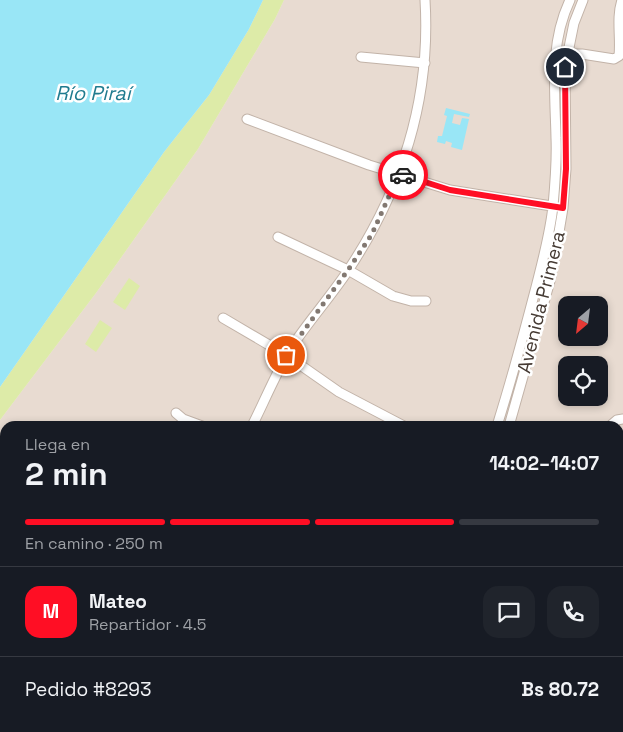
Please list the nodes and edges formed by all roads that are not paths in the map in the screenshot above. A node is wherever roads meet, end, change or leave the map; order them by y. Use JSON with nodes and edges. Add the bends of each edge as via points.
{"nodes":[{"id":1,"x":425,"y":0,"type":"edge"},
{"id":2,"x":570,"y":0,"type":"edge"},
{"id":3,"x":583,"y":0,"type":"edge"},
{"id":4,"x":622,"y":0,"type":"edge"},
{"id":5,"x":568,"y":54,"type":"junction"},
{"id":6,"x":361,"y":57,"type":"dead end"},
{"id":7,"x":425,"y":63,"type":"junction"},
{"id":8,"x":247,"y":119,"type":"dead end"},
{"id":9,"x":399,"y":174,"type":"junction"},
{"id":10,"x":553,"y":206,"type":"junction"},
{"id":11,"x":563,"y":208,"type":"junction"},
{"id":12,"x":278,"y":237,"type":"dead end"},
{"id":13,"x":348,"y":270,"type":"junction"},
{"id":14,"x":426,"y":302,"type":"dead end"},
{"id":15,"x":223,"y":318,"type":"dead end"},
{"id":16,"x":286,"y":355,"type":"junction"},
{"id":17,"x":176,"y":413,"type":"dead end"},
{"id":18,"x":188,"y":421,"type":"edge"},
{"id":19,"x":254,"y":421,"type":"edge"},
{"id":20,"x":394,"y":421,"type":"edge"},
{"id":21,"x":499,"y":421,"type":"edge"},
{"id":22,"x":510,"y":421,"type":"edge"}],
"edges":[{"from":1,"to":7,"type":"street"},
{"from":2,"to":10,"type":"street","name":"Avenida Primera","via":[[561,23],[554,68],[556,140]]},
{"from":3,"to":5,"type":"street","name":"Avenida Primera"},
{"from":4,"to":5,"type":"street","via":[[619,9],[619,56],[614,59]]},
{"from":5,"to":11,"type":"street","name":"Avenida Primera","via":[[565,67]]},
{"from":6,"to":7,"type":"street"},
{"from":7,"to":9,"type":"street","via":[[411,138]]},
{"from":8,"to":9,"type":"street"},
{"from":9,"to":10,"type":"street","via":[[450,190]]},
{"from":9,"to":13,"type":"street","via":[[372,234]]},
{"from":10,"to":11,"type":"street"},
{"from":10,"to":21,"type":"street","name":"Avenida Primera","via":[[549,236]]},
{"from":11,"to":22,"type":"street","name":"Avenida Primera","via":[[550,281]]},
{"from":12,"to":13,"type":"street"},
{"from":13,"to":14,"type":"street","via":[[393,296]]},
{"from":13,"to":16,"type":"street"},
{"from":15,"to":16,"type":"street"},
{"from":16,"to":19,"type":"street"},
{"from":16,"to":20,"type":"street","via":[[339,392]]},
{"from":17,"to":18,"type":"street"}]}
